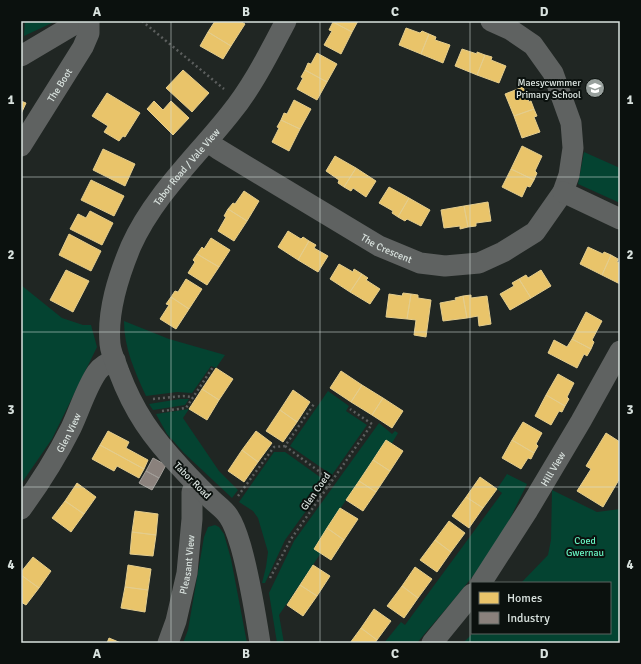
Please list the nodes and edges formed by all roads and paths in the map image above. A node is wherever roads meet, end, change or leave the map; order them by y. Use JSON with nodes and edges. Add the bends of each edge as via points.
{"nodes":[{"id":1,"x":80,"y":21,"type":"edge"},
{"id":2,"x":89,"y":21,"type":"edge"},
{"id":3,"x":142,"y":21,"type":"edge"},
{"id":4,"x":286,"y":21,"type":"edge"},
{"id":5,"x":491,"y":21,"type":"edge"},
{"id":6,"x":21,"y":56,"type":"edge"},
{"id":7,"x":240,"y":102,"type":"junction"},
{"id":8,"x":208,"y":142,"type":"junction"},
{"id":9,"x":21,"y":146,"type":"edge"},
{"id":10,"x":563,"y":192,"type":"junction"},
{"id":11,"x":620,"y":219,"type":"edge"},
{"id":12,"x":110,"y":324,"type":"joint"},
{"id":13,"x":620,"y":351,"type":"edge"},
{"id":14,"x":115,"y":360,"type":"junction"},
{"id":15,"x":213,"y":367,"type":"dead end"},
{"id":16,"x":193,"y":397,"type":"junction"},
{"id":17,"x":153,"y":398,"type":"dead end"},
{"id":18,"x":314,"y":404,"type":"dead end"},
{"id":19,"x":350,"y":409,"type":"dead end"},
{"id":20,"x":141,"y":420,"type":"junction"},
{"id":21,"x":285,"y":446,"type":"junction"},
{"id":22,"x":332,"y":481,"type":"junction"},
{"id":23,"x":196,"y":485,"type":"junction"},
{"id":24,"x":21,"y":509,"type":"edge"},
{"id":25,"x":226,"y":513,"type":"junction"},
{"id":26,"x":269,"y":579,"type":"dead end"},
{"id":27,"x":482,"y":582,"type":"edge"},
{"id":28,"x":471,"y":595,"type":"edge"},
{"id":29,"x":168,"y":643,"type":"edge"},
{"id":30,"x":260,"y":643,"type":"edge"},
{"id":31,"x":432,"y":643,"type":"edge"}],
"edges":[{"from":1,"to":6,"type":"street"},
{"from":2,"to":9,"type":"street","name":"The Boot","via":[[89,33],[83,47]]},
{"from":3,"to":7,"type":"path"},
{"from":4,"to":7,"type":"street","name":"Tabor Road / Vale View"},
{"from":5,"to":10,"type":"street","name":"The Crescent","via":[[533,44],[553,73],[571,123],[573,148],[569,175]]},
{"from":7,"to":8,"type":"street","name":"Tabor Road / Vale View"},
{"from":8,"to":10,"type":"street","name":"The Crescent","via":[[379,246],[420,263],[445,266],[479,263],[503,252],[535,232]]},
{"from":8,"to":12,"type":"street","name":"Tabor Road / Vale View","via":[[156,203],[142,225],[119,277]]},
{"from":10,"to":11,"type":"street"},
{"from":12,"to":14,"type":"street","name":"Tabor Road","via":[[110,346]]},
{"from":13,"to":27,"type":"street","name":"Hill View","via":[[528,510]]},
{"from":14,"to":20,"type":"street","name":"Tabor Road"},
{"from":14,"to":24,"type":"street","name":"Glen View","via":[[105,364],[95,375],[43,479]]},
{"from":15,"to":16,"type":"path"},
{"from":16,"to":17,"type":"path"},
{"from":16,"to":20,"type":"path","via":[[186,408],[153,413]]},
{"from":18,"to":21,"type":"path"},
{"from":19,"to":22,"type":"path","name":"Glen Coed","via":[[372,424]]},
{"from":20,"to":23,"type":"street","name":"Tabor Road","via":[[161,447]]},
{"from":21,"to":22,"type":"path"},
{"from":21,"to":25,"type":"path","via":[[274,447]]},
{"from":22,"to":26,"type":"path","name":"Glen Coed","via":[[291,538]]},
{"from":23,"to":25,"type":"street","name":"Tabor Road"},
{"from":23,"to":29,"type":"street","name":"Pleasant View","via":[[192,492],[187,573]]},
{"from":25,"to":30,"type":"street","name":"Tabor Road","via":[[236,532],[244,558]]},
{"from":28,"to":31,"type":"street"}]}
